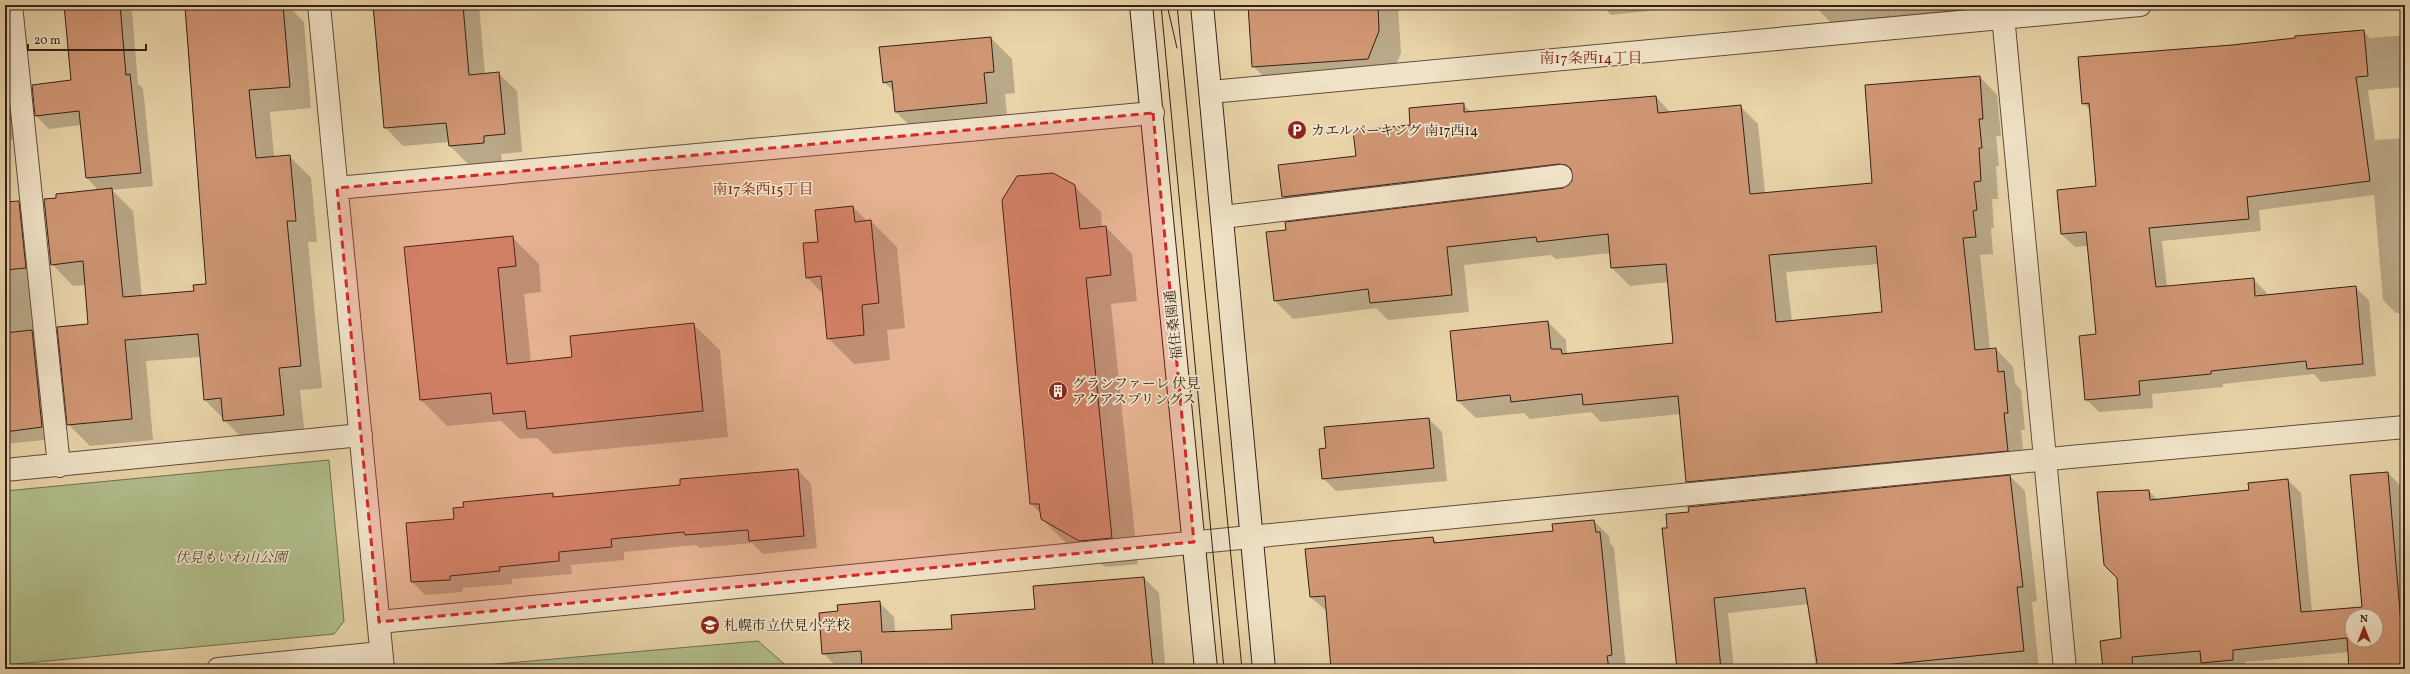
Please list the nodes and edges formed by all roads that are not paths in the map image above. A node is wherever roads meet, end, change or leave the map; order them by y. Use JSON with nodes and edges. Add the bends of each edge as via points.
{"nodes":[{"id":1,"x":11,"y":5,"type":"edge"},
{"id":2,"x":319,"y":5,"type":"edge"},
{"id":3,"x":1141,"y":5,"type":"edge"},
{"id":4,"x":1202,"y":5,"type":"edge"},
{"id":5,"x":2140,"y":5,"type":"edge"},
{"id":6,"x":2003,"y":12,"type":"edge"},
{"id":7,"x":1211,"y":92,"type":"junction"},
{"id":8,"x":1153,"y":113,"type":"junction"},
{"id":9,"x":1562,"y":176,"type":"dead end"},
{"id":10,"x":337,"y":188,"type":"junction"},
{"id":11,"x":1223,"y":217,"type":"junction"},
{"id":12,"x":2405,"y":427,"type":"edge"},
{"id":13,"x":360,"y":435,"type":"junction"},
{"id":14,"x":2046,"y":460,"type":"junction"},
{"id":15,"x":60,"y":466,"type":"junction"},
{"id":16,"x":5,"y":470,"type":"edge"},
{"id":17,"x":1253,"y":536,"type":"junction"},
{"id":18,"x":1194,"y":542,"type":"junction"},
{"id":19,"x":379,"y":622,"type":"junction"},
{"id":20,"x":382,"y":661,"type":"edge"},
{"id":21,"x":218,"y":669,"type":"edge"},
{"id":22,"x":1206,"y":669,"type":"edge"},
{"id":23,"x":1264,"y":669,"type":"edge"},
{"id":24,"x":2065,"y":669,"type":"edge"}],
"edges":[{"from":1,"to":15,"type":"street"},
{"from":2,"to":10,"type":"street"},
{"from":3,"to":8,"type":"street","name":"福住桑園通"},
{"from":4,"to":7,"type":"street"},
{"from":5,"to":6,"type":"street"},
{"from":6,"to":7,"type":"street"},
{"from":6,"to":14,"type":"street"},
{"from":7,"to":11,"type":"street"},
{"from":8,"to":10,"type":"street"},
{"from":8,"to":18,"type":"street","name":"福住桑園通"},
{"from":9,"to":11,"type":"street"},
{"from":10,"to":13,"type":"street"},
{"from":11,"to":17,"type":"street"},
{"from":12,"to":14,"type":"street"},
{"from":13,"to":15,"type":"street"},
{"from":13,"to":19,"type":"street"},
{"from":14,"to":17,"type":"street"},
{"from":14,"to":24,"type":"street"},
{"from":15,"to":16,"type":"street"},
{"from":17,"to":18,"type":"street"},
{"from":17,"to":23,"type":"street"},
{"from":18,"to":19,"type":"street"},
{"from":18,"to":22,"type":"street","name":"福住桑園通"},
{"from":19,"to":20,"type":"street"},
{"from":20,"to":21,"type":"street"}]}
